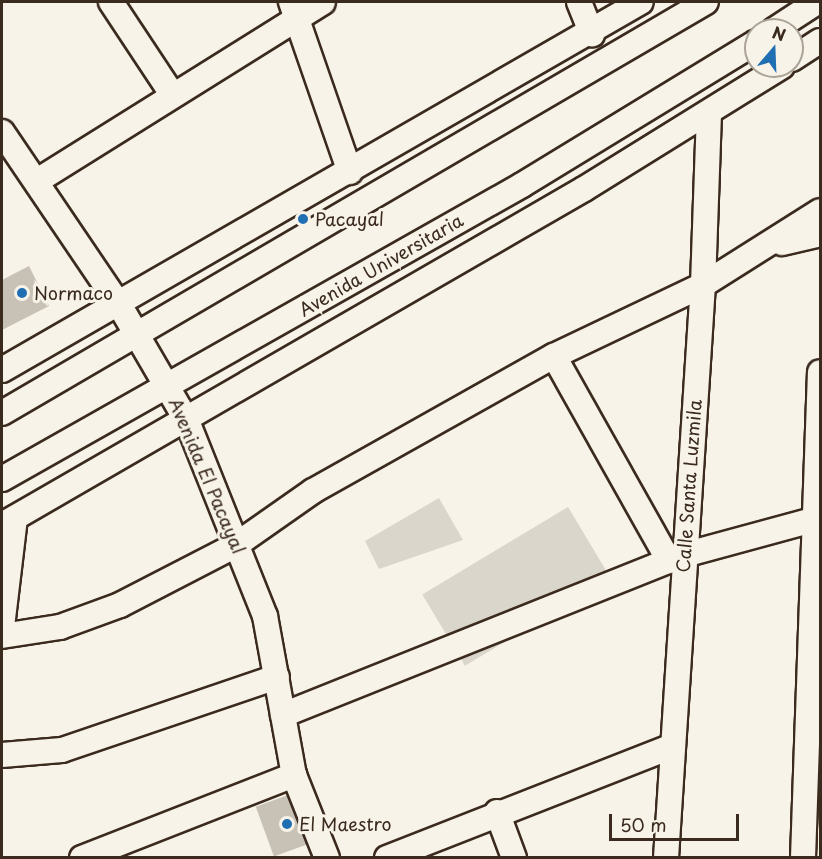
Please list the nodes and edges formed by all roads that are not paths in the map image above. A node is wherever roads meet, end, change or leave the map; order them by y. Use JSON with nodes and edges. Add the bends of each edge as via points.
{"nodes":[{"id":1,"x":111,"y":2,"type":"edge"},
{"id":2,"x":323,"y":2,"type":"edge"},
{"id":3,"x":579,"y":2,"type":"edge"},
{"id":4,"x":641,"y":2,"type":"edge"},
{"id":5,"x":706,"y":2,"type":"edge"},
{"id":6,"x":817,"y":2,"type":"edge"},
{"id":7,"x":294,"y":10,"type":"edge"},
{"id":8,"x":792,"y":18,"type":"edge"},
{"id":9,"x":592,"y":34,"type":"junction"},
{"id":10,"x":820,"y":41,"type":"edge"},
{"id":11,"x":744,"y":49,"type":"edge"},
{"id":12,"x":804,"y":51,"type":"edge"},
{"id":13,"x":764,"y":78,"type":"edge"},
{"id":14,"x":172,"y":94,"type":"junction"},
{"id":15,"x":709,"y":114,"type":"junction"},
{"id":16,"x":2,"y":132,"type":"edge"},
{"id":17,"x":350,"y":172,"type":"junction"},
{"id":18,"x":37,"y":181,"type":"junction"},
{"id":19,"x":556,"y":204,"type":"junction"},
{"id":20,"x":820,"y":211,"type":"edge"},
{"id":21,"x":820,"y":234,"type":"edge"},
{"id":22,"x":421,"y":242,"type":"junction"},
{"id":23,"x":765,"y":246,"type":"junction"},
{"id":24,"x":704,"y":285,"type":"junction"},
{"id":25,"x":120,"y":306,"type":"junction"},
{"id":26,"x":138,"y":335,"type":"junction"},
{"id":27,"x":554,"y":356,"type":"junction"},
{"id":28,"x":2,"y":370,"type":"edge"},
{"id":29,"x":820,"y":372,"type":"edge"},
{"id":30,"x":820,"y":380,"type":"edge"},
{"id":31,"x":167,"y":387,"type":"junction"},
{"id":32,"x":2,"y":412,"type":"edge"},
{"id":33,"x":187,"y":421,"type":"junction"},
{"id":34,"x":2,"y":479,"type":"edge"},
{"id":35,"x":818,"y":518,"type":"edge"},
{"id":36,"x":8,"y":522,"type":"edge"},
{"id":37,"x":236,"y":545,"type":"junction"},
{"id":38,"x":677,"y":558,"type":"junction"},
{"id":39,"x":2,"y":627,"type":"edge"},
{"id":40,"x":2,"y":636,"type":"edge"},
{"id":41,"x":815,"y":663,"type":"edge"},
{"id":42,"x":278,"y":677,"type":"junction"},
{"id":43,"x":283,"y":715,"type":"junction"},
{"id":44,"x":673,"y":746,"type":"junction"},
{"id":45,"x":2,"y":755,"type":"edge"},
{"id":46,"x":294,"y":775,"type":"junction"},
{"id":47,"x":497,"y":812,"type":"junction"},
{"id":48,"x":82,"y":858,"type":"edge"},
{"id":49,"x":327,"y":858,"type":"edge"},
{"id":50,"x":387,"y":858,"type":"edge"},
{"id":51,"x":514,"y":858,"type":"edge"},
{"id":52,"x":666,"y":858,"type":"edge"},
{"id":53,"x":803,"y":858,"type":"edge"}],
"edges":[{"from":1,"to":14,"type":"street"},
{"from":2,"to":7,"type":"street"},
{"from":3,"to":9,"type":"street"},
{"from":4,"to":9,"type":"street"},
{"from":5,"to":26,"type":"street"},
{"from":6,"to":8,"type":"street"},
{"from":7,"to":14,"type":"street"},
{"from":7,"to":17,"type":"street"},
{"from":9,"to":17,"type":"street"},
{"from":10,"to":12,"type":"street"},
{"from":11,"to":22,"type":"street","name":"Avenida Universitaria"},
{"from":13,"to":15,"type":"street"},
{"from":14,"to":18,"type":"street"},
{"from":15,"to":19,"type":"street"},
{"from":15,"to":24,"type":"street","name":"Calle Santa Luzmila"},
{"from":16,"to":18,"type":"street","name":"Avenida El Pacayal"},
{"from":17,"to":25,"type":"street"},
{"from":18,"to":25,"type":"street","name":"Avenida El Pacayal"},
{"from":19,"to":22,"type":"street"},
{"from":19,"to":33,"type":"street"},
{"from":20,"to":23,"type":"street"},
{"from":21,"to":23,"type":"street"},
{"from":22,"to":31,"type":"street","name":"Avenida Universitaria"},
{"from":23,"to":24,"type":"street"},
{"from":24,"to":27,"type":"street"},
{"from":24,"to":38,"type":"street","name":"Calle Santa Luzmila"},
{"from":25,"to":26,"type":"street","name":"Avenida El Pacayal"},
{"from":25,"to":28,"type":"street"},
{"from":26,"to":31,"type":"street","name":"Avenida El Pacayal"},
{"from":26,"to":32,"type":"street"},
{"from":27,"to":37,"type":"street","via":[[313,491]]},
{"from":27,"to":38,"type":"street"},
{"from":29,"to":30,"type":"street"},
{"from":30,"to":35,"type":"street"},
{"from":31,"to":33,"type":"street","name":"Avenida El Pacayal"},
{"from":31,"to":34,"type":"street","name":"Avenida Universitaria"},
{"from":33,"to":36,"type":"street"},
{"from":33,"to":37,"type":"street","name":"Avenida El Pacayal"},
{"from":35,"to":38,"type":"street"},
{"from":35,"to":41,"type":"street"},
{"from":36,"to":39,"type":"street"},
{"from":37,"to":40,"type":"street","via":[[120,605],[60,627]]},
{"from":37,"to":42,"type":"street","name":"Avenida El Pacayal","via":[[265,616]]},
{"from":38,"to":43,"type":"street"},
{"from":38,"to":44,"type":"street","name":"Calle Santa Luzmila"},
{"from":41,"to":53,"type":"street"},
{"from":42,"to":43,"type":"street","name":"Avenida El Pacayal"},
{"from":42,"to":45,"type":"street","via":[[62,750]]},
{"from":43,"to":46,"type":"street","name":"Avenida El Pacayal"},
{"from":44,"to":47,"type":"street"},
{"from":44,"to":52,"type":"street","name":"Calle Santa Luzmila"},
{"from":46,"to":48,"type":"street"},
{"from":46,"to":49,"type":"street","name":"Avenida El Pacayal"},
{"from":47,"to":50,"type":"street"},
{"from":47,"to":51,"type":"street"}]}
